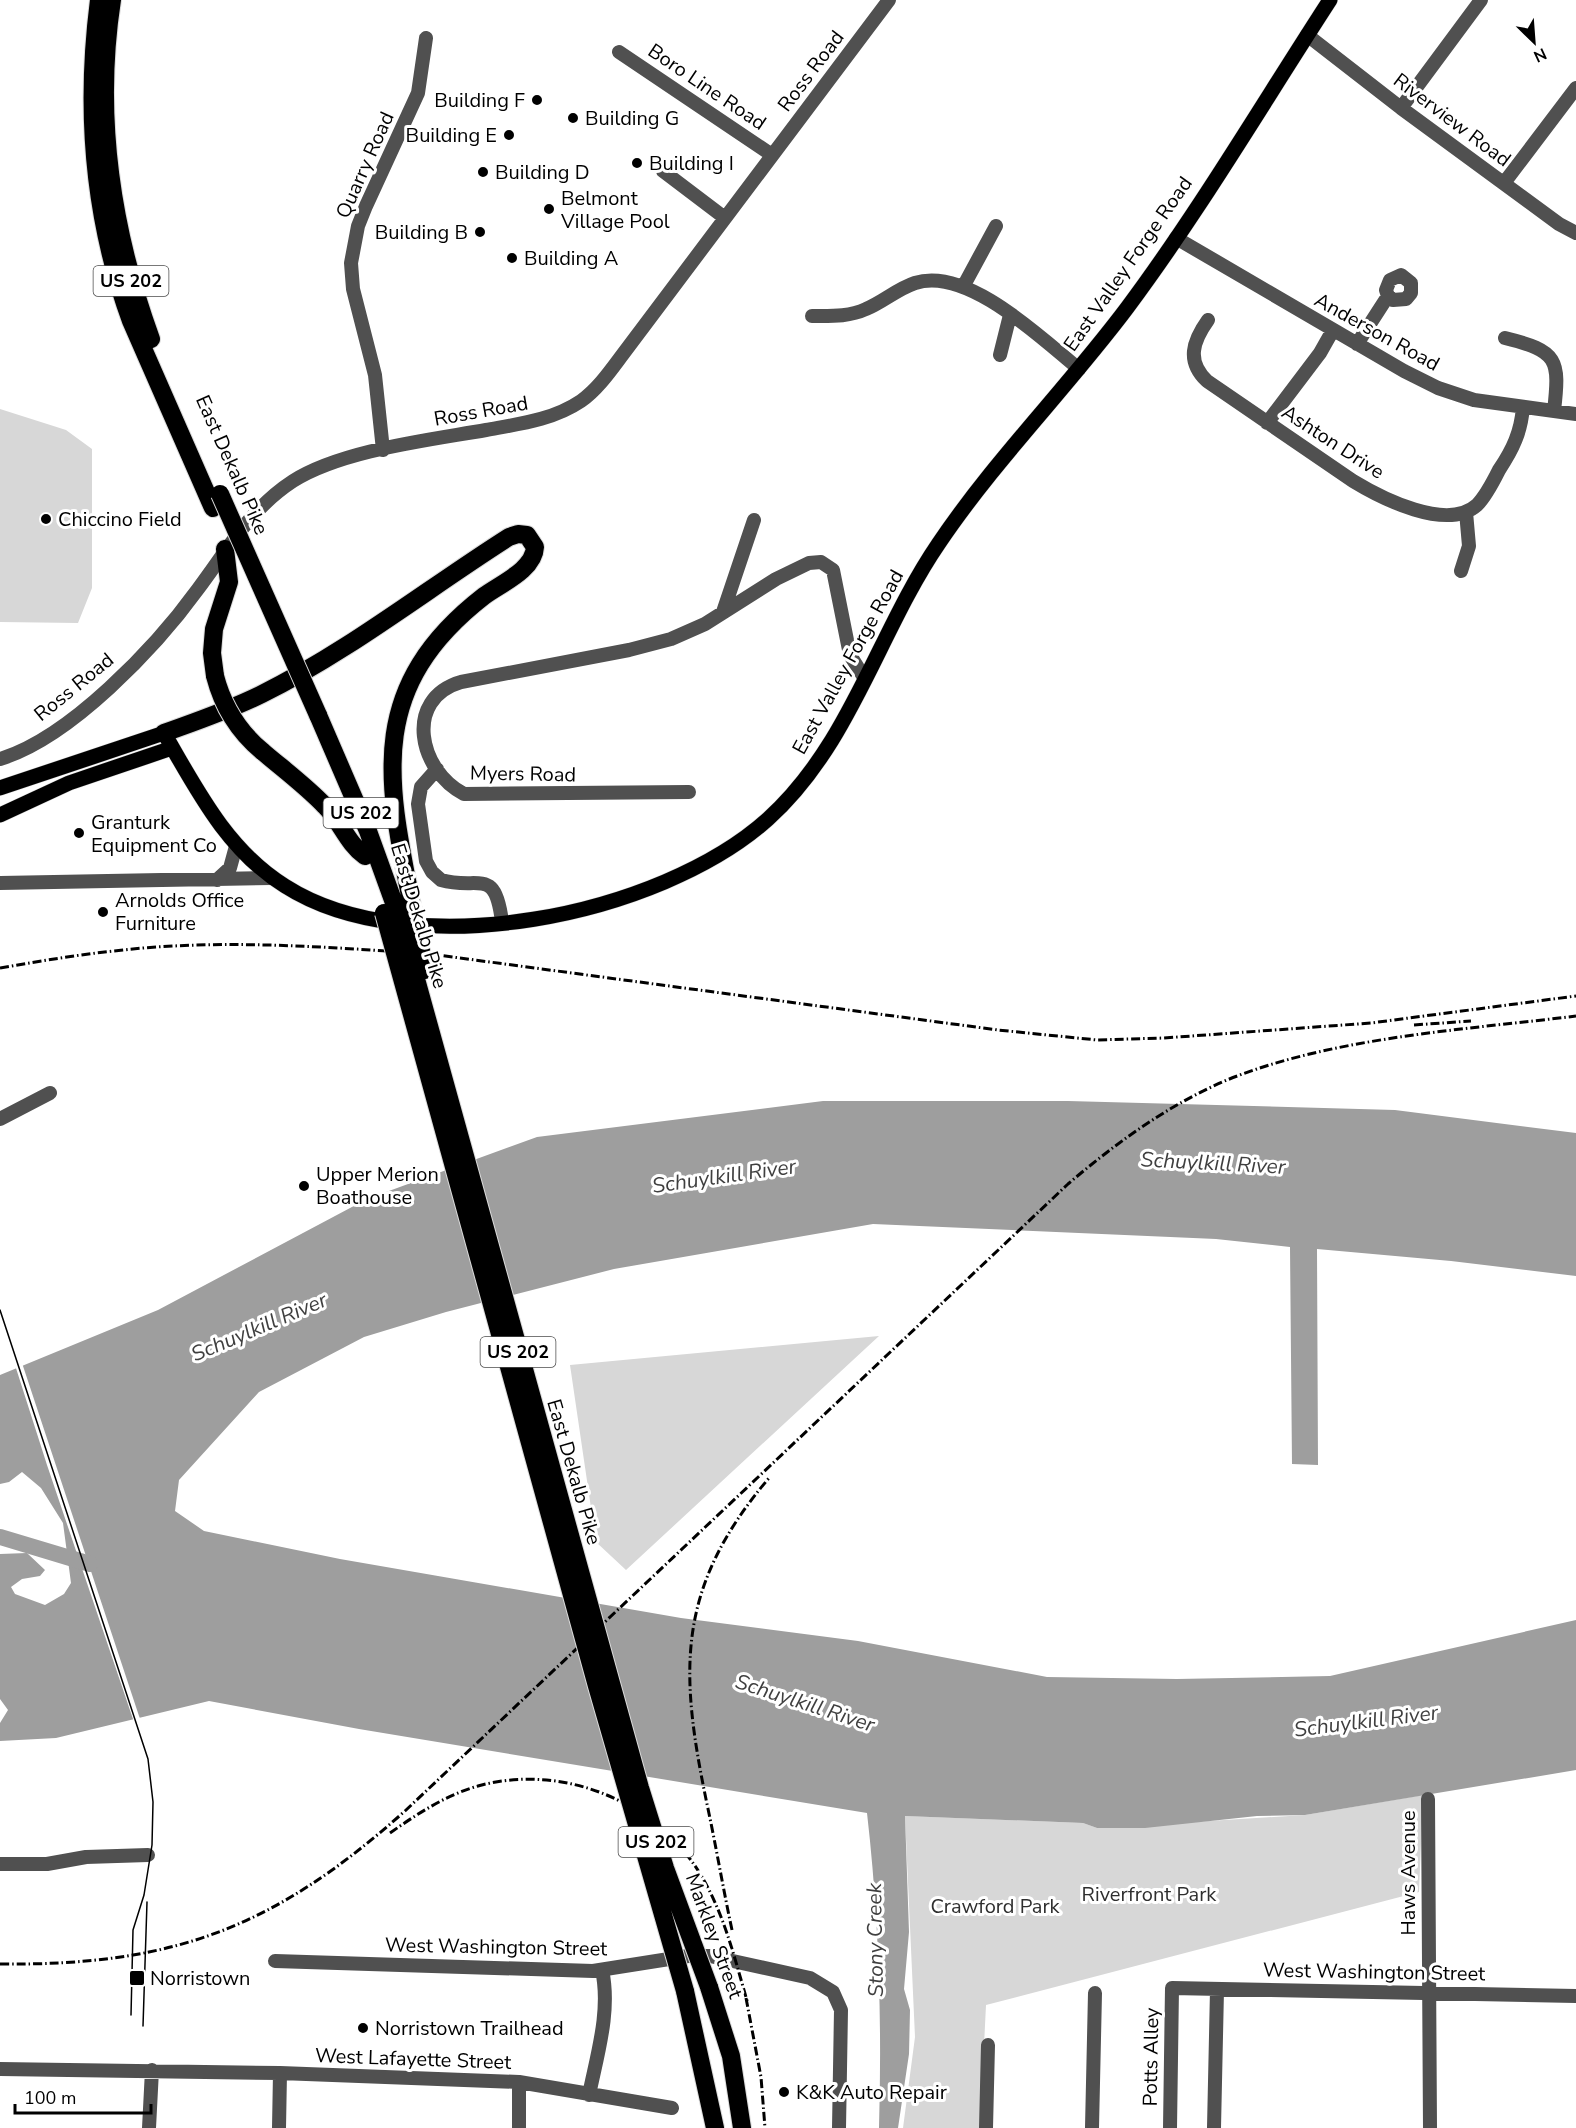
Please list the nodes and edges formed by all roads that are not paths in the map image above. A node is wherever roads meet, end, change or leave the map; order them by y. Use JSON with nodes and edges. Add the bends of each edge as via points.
{"nodes":[{"id":1,"x":99,"y":0,"type":"edge"},
{"id":2,"x":112,"y":0,"type":"edge"},
{"id":3,"x":889,"y":0,"type":"edge"},
{"id":4,"x":1330,"y":0,"type":"edge"},
{"id":5,"x":1481,"y":0,"type":"edge"},
{"id":6,"x":1307,"y":35,"type":"junction"},
{"id":7,"x":426,"y":38,"type":"dead end"},
{"id":8,"x":620,"y":52,"type":"dead end"},
{"id":9,"x":1576,"y":88,"type":"edge"},
{"id":10,"x":1401,"y":108,"type":"junction"},
{"id":11,"x":772,"y":155,"type":"junction"},
{"id":12,"x":663,"y":171,"type":"dead end"},
{"id":13,"x":1504,"y":183,"type":"junction"},
{"id":14,"x":725,"y":218,"type":"junction"},
{"id":15,"x":996,"y":226,"type":"dead end"},
{"id":16,"x":1576,"y":233,"type":"edge"},
{"id":17,"x":1176,"y":238,"type":"junction"},
{"id":18,"x":963,"y":287,"type":"junction"},
{"id":19,"x":1389,"y":296,"type":"dead end"},
{"id":20,"x":1010,"y":315,"type":"junction"},
{"id":21,"x":812,"y":316,"type":"dead end"},
{"id":22,"x":1209,"y":320,"type":"dead end"},
{"id":23,"x":1333,"y":330,"type":"junction"},
{"id":24,"x":1505,"y":338,"type":"dead end"},
{"id":25,"x":1357,"y":344,"type":"junction"},
{"id":26,"x":1000,"y":355,"type":"dead end"},
{"id":27,"x":1079,"y":369,"type":"junction"},
{"id":28,"x":1523,"y":407,"type":"junction"},
{"id":29,"x":1554,"y":411,"type":"junction"},
{"id":30,"x":1576,"y":414,"type":"edge"},
{"id":31,"x":1267,"y":423,"type":"junction"},
{"id":32,"x":383,"y":450,"type":"junction"},
{"id":33,"x":217,"y":501,"type":"junction"},
{"id":34,"x":1466,"y":512,"type":"junction"},
{"id":35,"x":754,"y":520,"type":"dead end"},
{"id":36,"x":225,"y":549,"type":"junction"},
{"id":37,"x":1461,"y":571,"type":"dead end"},
{"id":38,"x":723,"y":612,"type":"junction"},
{"id":39,"x":865,"y":680,"type":"junction"},
{"id":40,"x":313,"y":718,"type":"junction"},
{"id":41,"x":168,"y":740,"type":"junction"},
{"id":42,"x":0,"y":759,"type":"edge"},
{"id":43,"x":437,"y":769,"type":"junction"},
{"id":44,"x":0,"y":788,"type":"edge"},
{"id":45,"x":689,"y":792,"type":"dead end"},
{"id":46,"x":0,"y":815,"type":"edge"},
{"id":47,"x":236,"y":846,"type":"junction"},
{"id":48,"x":365,"y":856,"type":"junction"},
{"id":49,"x":272,"y":878,"type":"junction"},
{"id":50,"x":217,"y":880,"type":"junction"},
{"id":51,"x":0,"y":883,"type":"edge"},
{"id":52,"x":399,"y":914,"type":"junction"},
{"id":53,"x":502,"y":922,"type":"junction"},
{"id":54,"x":50,"y":1093,"type":"dead end"},
{"id":55,"x":0,"y":1119,"type":"edge"},
{"id":56,"x":605,"y":1693,"type":"junction"},
{"id":57,"x":1428,"y":1799,"type":"dead end"},
{"id":58,"x":148,"y":1855,"type":"dead end"},
{"id":59,"x":0,"y":1864,"type":"edge"},
{"id":60,"x":275,"y":1961,"type":"dead end"},
{"id":61,"x":602,"y":1970,"type":"junction"},
{"id":62,"x":1172,"y":1988,"type":"joint"},
{"id":63,"x":1217,"y":1990,"type":"junction"},
{"id":64,"x":1095,"y":1993,"type":"dead end"},
{"id":65,"x":1431,"y":1994,"type":"junction"},
{"id":66,"x":1576,"y":1996,"type":"edge"},
{"id":67,"x":988,"y":2045,"type":"dead end"},
{"id":68,"x":0,"y":2069,"type":"edge"},
{"id":69,"x":152,"y":2070,"type":"junction"},
{"id":70,"x":280,"y":2073,"type":"junction"},
{"id":71,"x":519,"y":2082,"type":"junction"},
{"id":72,"x":589,"y":2095,"type":"junction"},
{"id":73,"x":672,"y":2108,"type":"dead end"},
{"id":74,"x":149,"y":2128,"type":"edge"},
{"id":75,"x":279,"y":2128,"type":"edge"},
{"id":76,"x":519,"y":2128,"type":"edge"},
{"id":77,"x":714,"y":2128,"type":"edge"},
{"id":78,"x":742,"y":2128,"type":"edge"},
{"id":79,"x":839,"y":2128,"type":"edge"},
{"id":80,"x":986,"y":2128,"type":"edge"},
{"id":81,"x":1092,"y":2128,"type":"edge"},
{"id":82,"x":1170,"y":2128,"type":"edge"},
{"id":83,"x":1214,"y":2128,"type":"edge"},
{"id":84,"x":1430,"y":2128,"type":"edge"}],
"edges":[{"from":1,"to":33,"type":"highway","name":"East Dekalb Pike","via":[[91,92],[95,169],[103,223],[131,321]]},
{"from":2,"to":33,"type":"highway","name":"East Dekalb Pike","number":"US 202","via":[[104,102],[109,185],[117,225],[151,339]]},
{"from":3,"to":11,"type":"street","name":"Ross Road"},
{"from":4,"to":6,"type":"main road","name":"East Valley Forge Road"},
{"from":5,"to":10,"type":"street"},
{"from":6,"to":10,"type":"street","name":"Riverview Road"},
{"from":6,"to":17,"type":"main road","name":"East Valley Forge Road"},
{"from":7,"to":32,"type":"street","name":"Quarry Road","via":[[418,93],[358,226],[351,263],[353,289],[375,373]]},
{"from":8,"to":11,"type":"street","name":"Boro Line Road"},
{"from":9,"to":13,"type":"street"},
{"from":10,"to":13,"type":"street","name":"Riverview Road"},
{"from":11,"to":14,"type":"street","name":"Ross Road"},
{"from":12,"to":14,"type":"street"},
{"from":13,"to":16,"type":"street","name":"Riverview Road"},
{"from":14,"to":32,"type":"street","name":"Ross Road","via":[[616,363],[583,400],[528,423]]},
{"from":15,"to":18,"type":"street"},
{"from":17,"to":23,"type":"street","name":"Anderson Road"},
{"from":17,"to":27,"type":"main road","name":"East Valley Forge Road"},
{"from":18,"to":20,"type":"street"},
{"from":18,"to":21,"type":"street","via":[[943,281],[915,283],[865,310]]},
{"from":19,"to":25,"type":"street"},
{"from":20,"to":26,"type":"street"},
{"from":20,"to":27,"type":"street"},
{"from":22,"to":31,"type":"street","name":"Ashton Drive","via":[[1192,353],[1199,373]]},
{"from":23,"to":25,"type":"street","name":"Anderson Road"},
{"from":23,"to":31,"type":"street"},
{"from":24,"to":29,"type":"street","via":[[1538,347],[1553,362],[1558,382]]},
{"from":25,"to":28,"type":"street","name":"Anderson Road","via":[[1455,394]]},
{"from":27,"to":39,"type":"main road","name":"East Valley Forge Road","via":[[964,509],[925,565]]},
{"from":28,"to":29,"type":"street","name":"Anderson Road"},
{"from":28,"to":34,"type":"street","via":[[1516,443],[1485,494]]},
{"from":29,"to":30,"type":"street","name":"Anderson Road"},
{"from":31,"to":34,"type":"street","name":"Ashton Drive","via":[[1371,492],[1431,513]]},
{"from":32,"to":36,"type":"street","name":"Ross Road","via":[[328,465],[296,479],[249,517]]},
{"from":33,"to":40,"type":"highway","name":"East Dekalb Pike","number":"US 202","bridge":true},
{"from":34,"to":37,"type":"street","via":[[1469,546]]},
{"from":35,"to":38,"type":"street"},
{"from":36,"to":42,"type":"street","name":"Ross Road","via":[[168,628],[118,679],[66,722],[21,751]]},
{"from":36,"to":48,"type":"highway","bridge":true,"via":[[229,582],[214,629],[212,653],[222,701],[235,724],[322,803],[352,847]]},
{"from":38,"to":39,"type":"street","name":"Myers Road","via":[[789,572],[814,562],[825,563],[835,575],[850,655]]},
{"from":38,"to":43,"type":"street","name":"Myers Road","via":[[689,632],[651,645],[448,686],[431,699],[424,726],[424,742]]},
{"from":39,"to":53,"type":"main road","name":"East Valley Forge Road","via":[[832,742],[804,782],[736,844],[695,869],[629,896]]},
{"from":40,"to":48,"type":"highway","name":"East Dekalb Pike"},
{"from":40,"to":52,"type":"highway","name":"East Dekalb Pike","number":"US 202","via":[[369,831]]},
{"from":41,"to":44,"type":"main road"},
{"from":41,"to":46,"type":"main road"},
{"from":41,"to":47,"type":"main road","name":"East Valley Forge Road","via":[[208,808]]},
{"from":41,"to":52,"type":"highway","via":[[280,685],[509,537],[527,535],[535,547],[533,558],[471,607],[435,642],[412,677],[397,720],[391,787]]},
{"from":43,"to":45,"type":"street","name":"Myers Road","via":[[454,789],[476,796]]},
{"from":43,"to":53,"type":"street","via":[[418,794],[429,867],[441,880],[489,885],[499,900]]},
{"from":47,"to":49,"type":"main road","name":"East Valley Forge Road"},
{"from":47,"to":50,"type":"street","via":[[230,868]]},
{"from":48,"to":52,"type":"highway","name":"East Dekalb Pike"},
{"from":49,"to":50,"type":"street"},
{"from":49,"to":53,"type":"main road","name":"East Valley Forge Road","via":[[315,903],[363,918],[418,926]]},
{"from":50,"to":51,"type":"street"},
{"from":52,"to":56,"type":"highway","name":"East Dekalb Pike","bridge":true},
{"from":52,"to":56,"type":"highway","name":"East Dekalb Pike","number":"US 202","bridge":true,"via":[[430,994],[425,1010]]},
{"from":54,"to":55,"type":"street"},
{"from":56,"to":77,"type":"highway","name":"Markley Street","bridge":true,"via":[[685,1991]]},
{"from":56,"to":78,"type":"highway","name":"Markley Street","number":"US 202","bridge":true,"via":[[731,2056]]},
{"from":57,"to":65,"type":"street","name":"Haws Avenue","via":[[1426,1921]]},
{"from":58,"to":59,"type":"street"},
{"from":60,"to":61,"type":"street","name":"West Washington Street"},
{"from":61,"to":72,"type":"street","via":[[605,2012]]},
{"from":61,"to":79,"type":"street","name":"West Washington Street","via":[[710,1956],[810,1978],[833,1992],[841,2010]]},
{"from":62,"to":63,"type":"street","name":"West Washington Street"},
{"from":62,"to":82,"type":"street","name":"Potts Alley"},
{"from":63,"to":65,"type":"street","name":"West Washington Street"},
{"from":63,"to":83,"type":"street"},
{"from":64,"to":81,"type":"street"},
{"from":65,"to":66,"type":"street","name":"West Washington Street"},
{"from":65,"to":84,"type":"street","name":"Haws Avenue"},
{"from":67,"to":80,"type":"street"},
{"from":68,"to":69,"type":"street","name":"West Lafayette Street"},
{"from":69,"to":70,"type":"street","name":"West Lafayette Street"},
{"from":69,"to":74,"type":"street"},
{"from":70,"to":71,"type":"street","name":"West Lafayette Street"},
{"from":70,"to":75,"type":"street"},
{"from":71,"to":72,"type":"street","name":"West Lafayette Street"},
{"from":71,"to":76,"type":"street"},
{"from":72,"to":73,"type":"street","name":"West Lafayette Street"}]}
